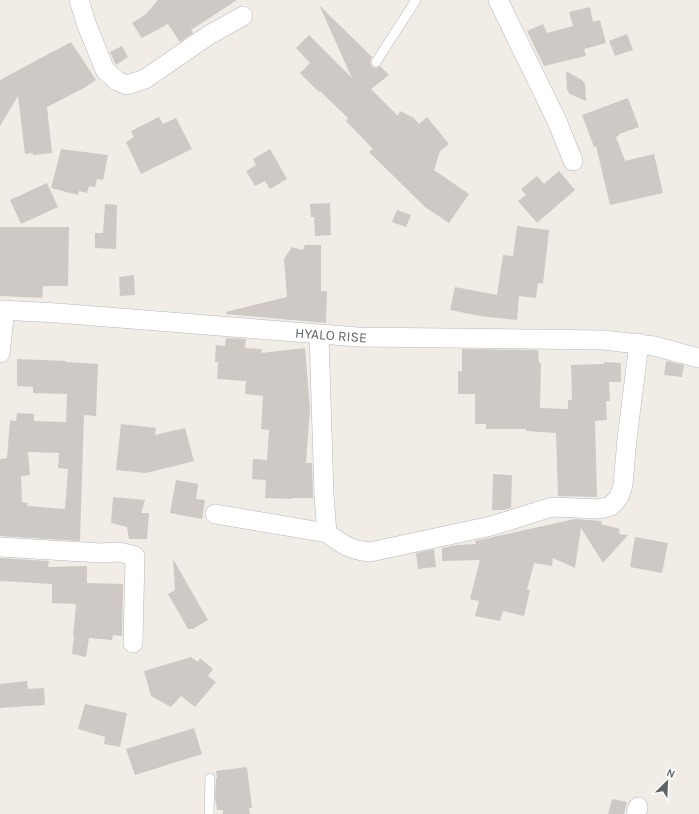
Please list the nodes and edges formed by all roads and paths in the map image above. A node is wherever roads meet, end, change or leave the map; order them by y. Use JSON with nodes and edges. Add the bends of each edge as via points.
{"nodes":[{"id":1,"x":79,"y":0,"type":"edge"},
{"id":2,"x":416,"y":0,"type":"edge"},
{"id":3,"x":498,"y":0,"type":"edge"},
{"id":4,"x":243,"y":16,"type":"dead end"},
{"id":5,"x":376,"y":62,"type":"dead end"},
{"id":6,"x":573,"y":162,"type":"dead end"},
{"id":7,"x":2,"y":310,"type":"edge"},
{"id":8,"x":320,"y":335,"type":"junction"},
{"id":9,"x":639,"y":343,"type":"junction"},
{"id":10,"x":0,"y":353,"type":"edge"},
{"id":11,"x":699,"y":358,"type":"edge"},
{"id":12,"x":215,"y":514,"type":"dead end"},
{"id":13,"x":327,"y":533,"type":"junction"},
{"id":14,"x":0,"y":546,"type":"edge"},
{"id":15,"x":133,"y":643,"type":"dead end"},
{"id":16,"x":210,"y":778,"type":"dead end"},
{"id":17,"x":210,"y":814,"type":"edge"}],
"edges":[{"from":1,"to":4,"type":"street","via":[[105,70],[116,81],[127,85],[145,78],[208,35]]},
{"from":2,"to":5,"type":"lane"},
{"from":3,"to":6,"type":"street","via":[[557,121]]},
{"from":7,"to":8,"type":"street","name":"HYALO RISE"},
{"from":7,"to":10,"type":"street","name":"HYALO RISE"},
{"from":8,"to":9,"type":"street","name":"HYALO RISE","via":[[604,340]]},
{"from":8,"to":13,"type":"street"},
{"from":9,"to":11,"type":"street","name":"HYALO RISE"},
{"from":9,"to":13,"type":"street","via":[[623,486],[619,497],[611,506],[599,509],[552,507],[491,526],[370,552],[342,545]]},
{"from":12,"to":13,"type":"street"},
{"from":14,"to":15,"type":"street","via":[[119,552],[135,556]]},
{"from":16,"to":17,"type":"lane"}]}
